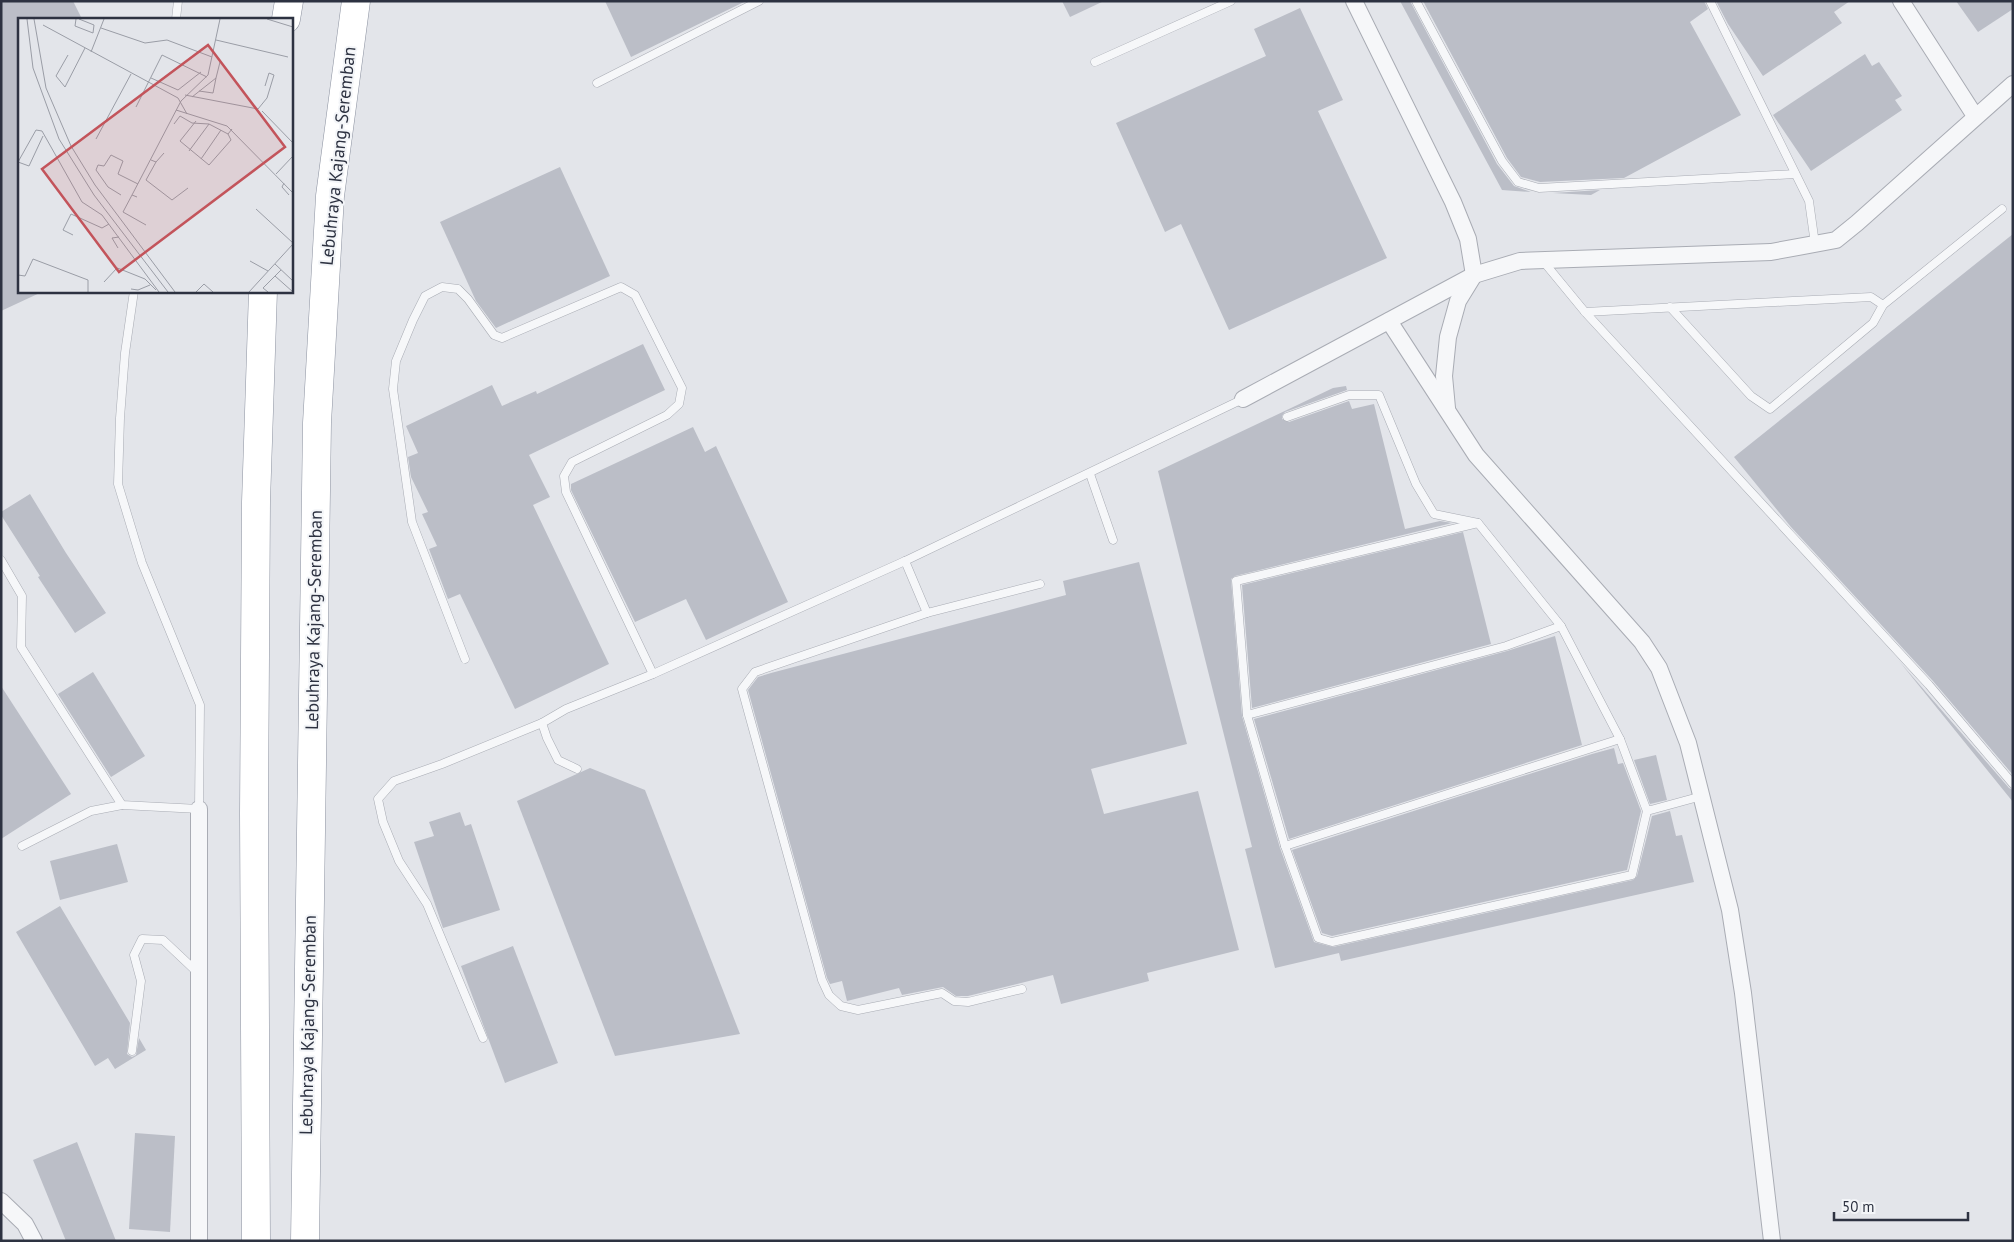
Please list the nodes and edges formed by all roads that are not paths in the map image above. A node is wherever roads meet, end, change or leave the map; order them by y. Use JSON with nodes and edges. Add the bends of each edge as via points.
{"nodes":[{"id":1,"x":178,"y":1,"type":"edge"},
{"id":2,"x":289,"y":1,"type":"edge"},
{"id":3,"x":356,"y":1,"type":"edge"},
{"id":4,"x":759,"y":1,"type":"edge"},
{"id":5,"x":1231,"y":1,"type":"edge"},
{"id":6,"x":1354,"y":1,"type":"edge"},
{"id":7,"x":1416,"y":1,"type":"edge"},
{"id":8,"x":1710,"y":1,"type":"edge"},
{"id":9,"x":1901,"y":1,"type":"edge"},
{"id":10,"x":176,"y":18,"type":"edge"},
{"id":11,"x":286,"y":18,"type":"edge"},
{"id":12,"x":1095,"y":62,"type":"dead end"},
{"id":13,"x":597,"y":84,"type":"dead end"},
{"id":14,"x":2013,"y":84,"type":"edge"},
{"id":15,"x":1974,"y":116,"type":"junction"},
{"id":16,"x":1795,"y":174,"type":"junction"},
{"id":17,"x":2002,"y":209,"type":"dead end"},
{"id":18,"x":1815,"y":244,"type":"junction"},
{"id":19,"x":1542,"y":260,"type":"junction"},
{"id":20,"x":1474,"y":275,"type":"junction"},
{"id":21,"x":134,"y":292,"type":"edge"},
{"id":22,"x":263,"y":292,"type":"edge"},
{"id":23,"x":1883,"y":305,"type":"junction"},
{"id":24,"x":1670,"y":307,"type":"junction"},
{"id":25,"x":1585,"y":312,"type":"junction"},
{"id":26,"x":1389,"y":321,"type":"junction"},
{"id":27,"x":1243,"y":399,"type":"joint"},
{"id":28,"x":1447,"y":413,"type":"junction"},
{"id":29,"x":1287,"y":417,"type":"dead end"},
{"id":30,"x":1090,"y":474,"type":"junction"},
{"id":31,"x":1478,"y":523,"type":"junction"},
{"id":32,"x":1112,"y":540,"type":"dead end"},
{"id":33,"x":1,"y":560,"type":"edge"},
{"id":34,"x":905,"y":561,"type":"junction"},
{"id":35,"x":1040,"y":584,"type":"dead end"},
{"id":36,"x":927,"y":613,"type":"junction"},
{"id":37,"x":1561,"y":626,"type":"junction"},
{"id":38,"x":465,"y":659,"type":"dead end"},
{"id":39,"x":653,"y":674,"type":"junction"},
{"id":40,"x":1247,"y":715,"type":"junction"},
{"id":41,"x":542,"y":723,"type":"junction"},
{"id":42,"x":1620,"y":739,"type":"junction"},
{"id":43,"x":577,"y":769,"type":"dead end"},
{"id":44,"x":2013,"y":784,"type":"edge"},
{"id":45,"x":1702,"y":796,"type":"junction"},
{"id":46,"x":122,"y":805,"type":"junction"},
{"id":47,"x":199,"y":809,"type":"junction"},
{"id":48,"x":1647,"y":810,"type":"junction"},
{"id":49,"x":22,"y":846,"type":"dead end"},
{"id":50,"x":1286,"y":846,"type":"junction"},
{"id":51,"x":199,"y":973,"type":"junction"},
{"id":52,"x":1022,"y":989,"type":"dead end"},
{"id":53,"x":483,"y":1038,"type":"dead end"},
{"id":54,"x":132,"y":1051,"type":"dead end"},
{"id":55,"x":1,"y":1201,"type":"edge"},
{"id":56,"x":34,"y":1241,"type":"edge"},
{"id":57,"x":199,"y":1241,"type":"edge"},
{"id":58,"x":256,"y":1241,"type":"edge"},
{"id":59,"x":305,"y":1241,"type":"edge"},
{"id":60,"x":1772,"y":1241,"type":"edge"}],
"edges":[{"from":1,"to":10,"type":"lane"},
{"from":2,"to":11,"type":"highway"},
{"from":3,"to":59,"type":"highway","name":"Lebuhraya Kajang-Seremban","via":[[330,196],[317,423]]},
{"from":4,"to":13,"type":"lane"},
{"from":5,"to":12,"type":"lane"},
{"from":6,"to":20,"type":"street","via":[[1453,202],[1468,239]]},
{"from":7,"to":16,"type":"lane","via":[[1502,161],[1518,182],[1539,188]]},
{"from":8,"to":16,"type":"lane"},
{"from":9,"to":15,"type":"street"},
{"from":14,"to":15,"type":"street"},
{"from":15,"to":18,"type":"street","via":[[1836,240]]},
{"from":16,"to":18,"type":"lane","via":[[1809,201]]},
{"from":17,"to":23,"type":"lane"},
{"from":18,"to":19,"type":"street","via":[[1771,252]]},
{"from":19,"to":20,"type":"street","via":[[1520,261]]},
{"from":19,"to":25,"type":"lane"},
{"from":20,"to":26,"type":"street"},
{"from":20,"to":28,"type":"street","via":[[1458,301],[1448,337],[1444,376]]},
{"from":21,"to":47,"type":"lane","via":[[124,363],[118,484],[142,563],[200,704]]},
{"from":22,"to":58,"type":"highway","via":[[256,502]]},
{"from":23,"to":24,"type":"lane","via":[[1871,297]]},
{"from":23,"to":24,"type":"lane","via":[[1873,323],[1770,409],[1751,396]]},
{"from":24,"to":25,"type":"lane"},
{"from":25,"to":44,"type":"lane","via":[[1922,678]]},
{"from":26,"to":27,"type":"street"},
{"from":26,"to":28,"type":"street"},
{"from":27,"to":30,"type":"lane"},
{"from":28,"to":45,"type":"street","via":[[1476,455],[1642,642],[1659,668],[1688,743]]},
{"from":29,"to":31,"type":"lane","via":[[1349,395],[1379,395],[1416,484],[1434,514]]},
{"from":30,"to":32,"type":"lane"},
{"from":30,"to":34,"type":"lane"},
{"from":31,"to":37,"type":"lane"},
{"from":31,"to":40,"type":"lane","via":[[1236,581]]},
{"from":33,"to":46,"type":"lane","via":[[22,596],[21,647]]},
{"from":34,"to":36,"type":"lane"},
{"from":34,"to":39,"type":"lane"},
{"from":35,"to":36,"type":"lane"},
{"from":36,"to":52,"type":"lane","via":[[755,672],[742,689],[829,995],[841,1006],[858,1010],[942,993],[954,1001],[968,1002]]},
{"from":37,"to":40,"type":"lane","via":[[1506,646]]},
{"from":37,"to":42,"type":"lane"},
{"from":38,"to":39,"type":"lane","via":[[412,522],[393,389],[396,361],[413,320],[425,296],[442,287],[458,290],[494,335],[502,338],[621,287],[635,295],[682,388],[678,404],[667,415],[572,462],[564,476],[566,492]]},
{"from":39,"to":41,"type":"lane","via":[[566,709]]},
{"from":40,"to":50,"type":"lane"},
{"from":41,"to":43,"type":"lane","via":[[558,760]]},
{"from":41,"to":53,"type":"lane","via":[[394,781],[378,799],[399,861],[427,904]]},
{"from":42,"to":48,"type":"lane"},
{"from":42,"to":50,"type":"lane"},
{"from":45,"to":48,"type":"lane"},
{"from":45,"to":60,"type":"street","via":[[1732,919]]},
{"from":46,"to":47,"type":"lane"},
{"from":46,"to":49,"type":"lane","via":[[91,811]]},
{"from":47,"to":51,"type":"street"},
{"from":48,"to":50,"type":"lane","via":[[1632,876],[1332,942],[1318,938]]},
{"from":51,"to":54,"type":"lane","via":[[163,940],[142,939],[134,955],[141,981]]},
{"from":51,"to":57,"type":"street"},
{"from":55,"to":56,"type":"street","via":[[25,1224]]}]}
